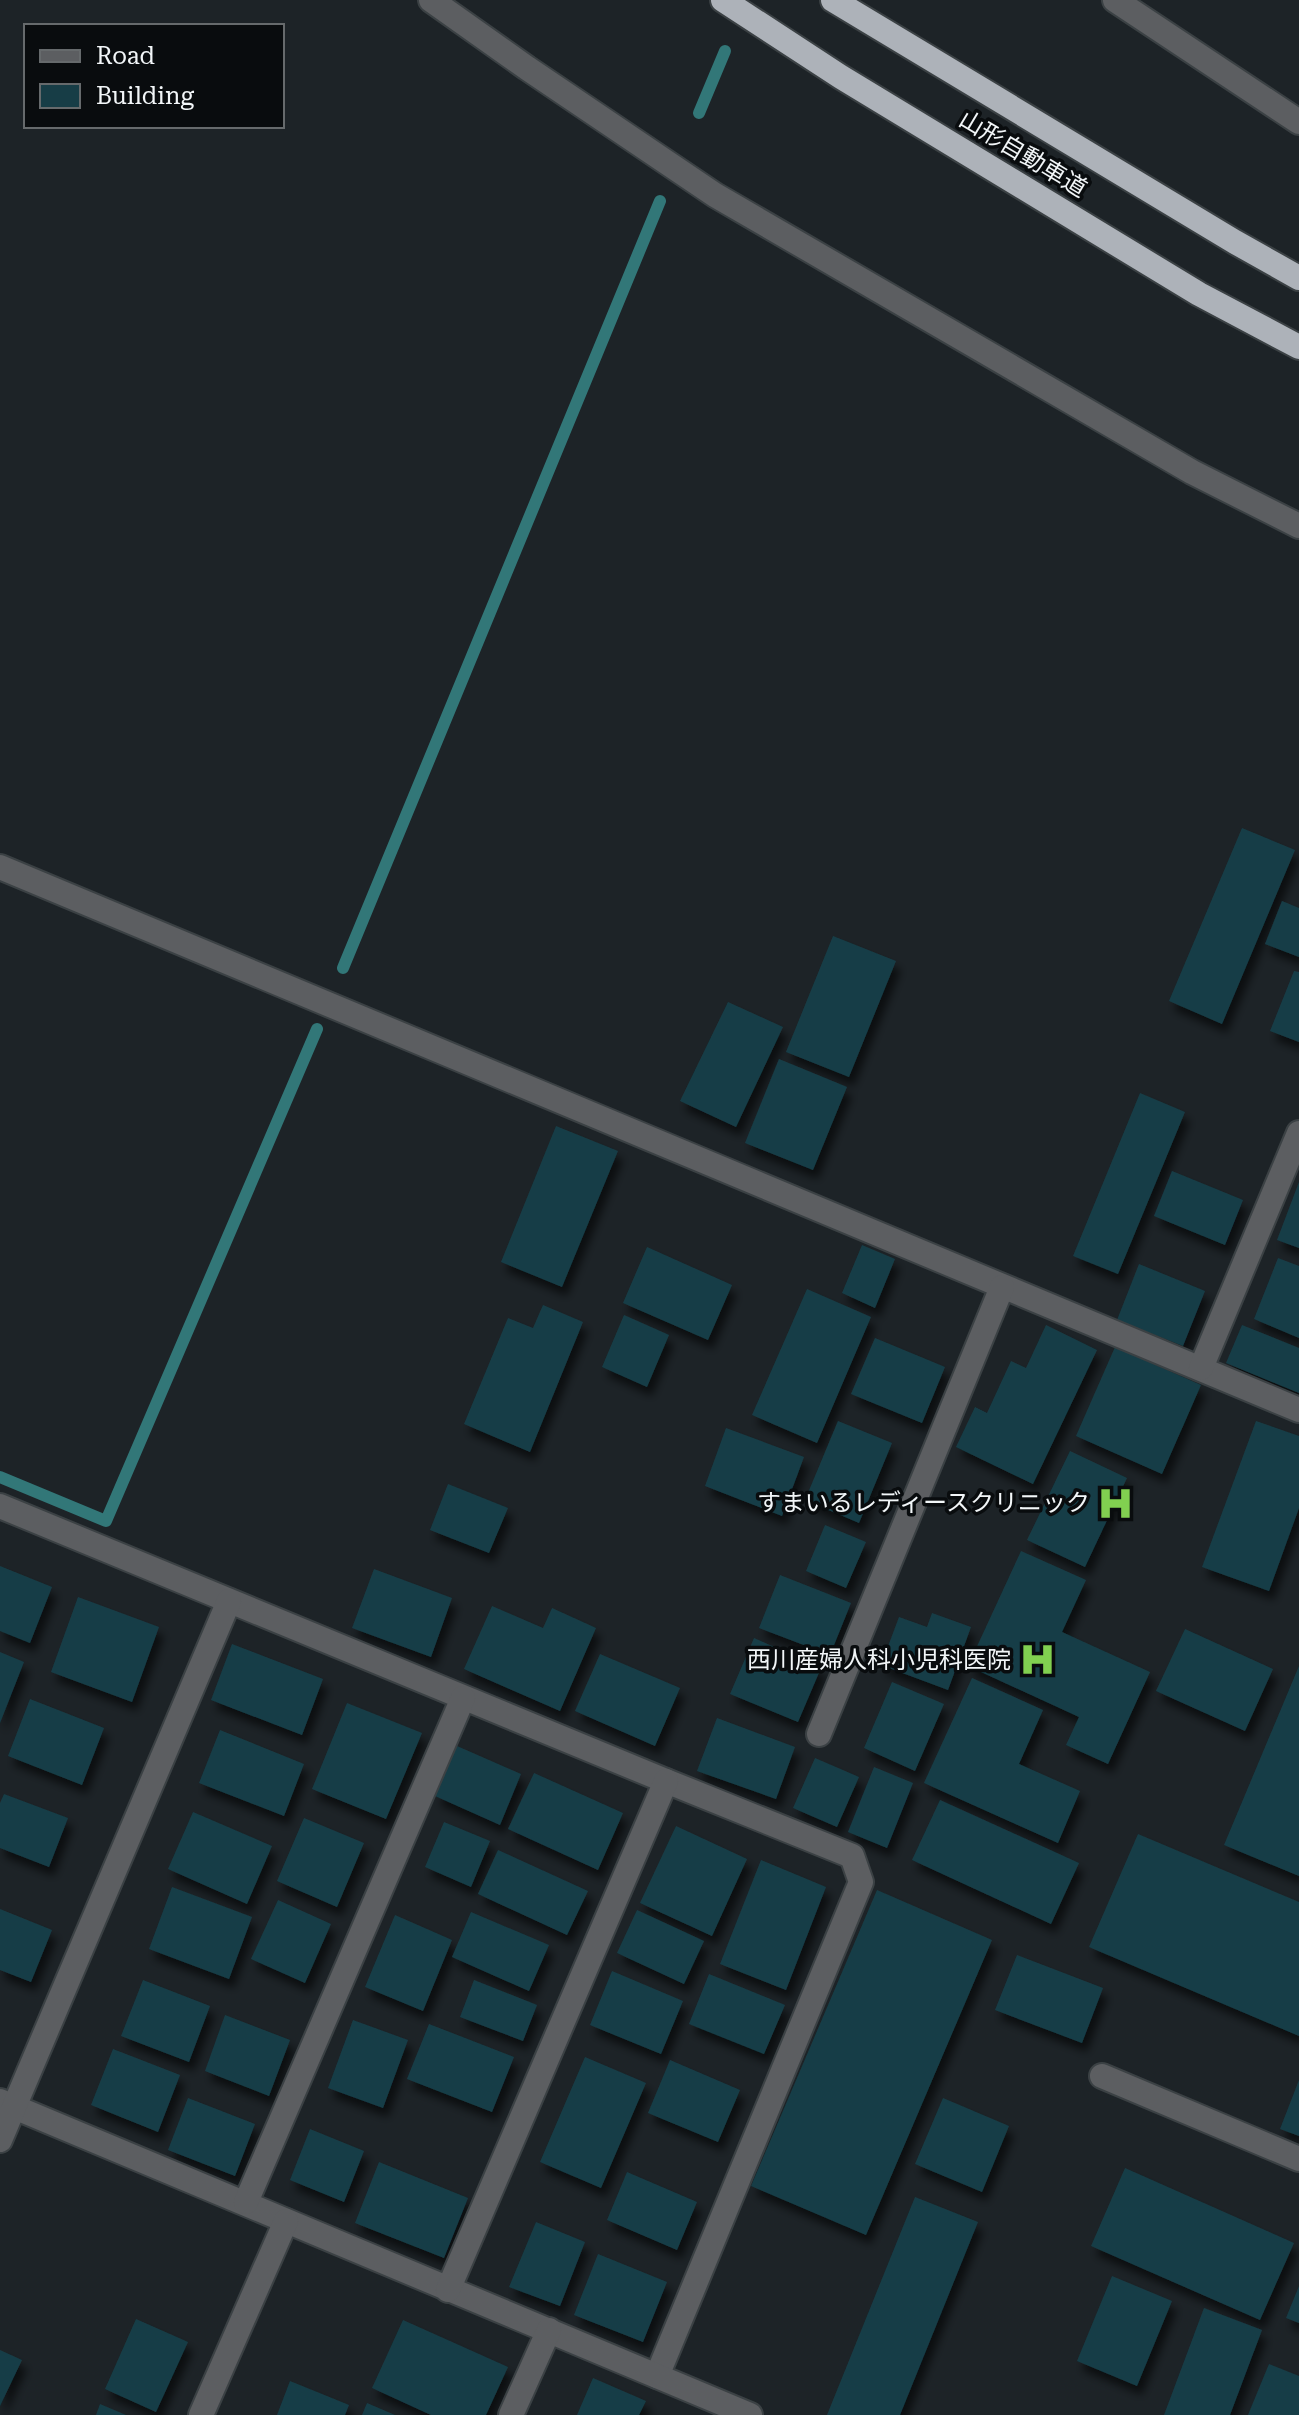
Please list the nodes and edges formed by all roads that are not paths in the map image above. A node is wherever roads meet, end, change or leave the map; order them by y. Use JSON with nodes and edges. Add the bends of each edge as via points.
{"nodes":[{"id":1,"x":431,"y":0,"type":"edge"},
{"id":2,"x":723,"y":0,"type":"edge"},
{"id":3,"x":833,"y":0,"type":"edge"},
{"id":4,"x":1115,"y":0,"type":"edge"},
{"id":5,"x":1299,"y":122,"type":"edge"},
{"id":6,"x":1299,"y":278,"type":"edge"},
{"id":7,"x":1299,"y":347,"type":"edge"},
{"id":8,"x":1299,"y":526,"type":"edge"},
{"id":9,"x":0,"y":867,"type":"edge"},
{"id":10,"x":1299,"y":1133,"type":"edge"},
{"id":11,"x":1002,"y":1287,"type":"junction"},
{"id":12,"x":1201,"y":1368,"type":"junction"},
{"id":13,"x":1299,"y":1410,"type":"edge"},
{"id":14,"x":0,"y":1506,"type":"edge"},
{"id":15,"x":229,"y":1601,"type":"junction"},
{"id":16,"x":463,"y":1698,"type":"junction"},
{"id":17,"x":819,"y":1734,"type":"dead end"},
{"id":18,"x":666,"y":1781,"type":"junction"},
{"id":19,"x":1102,"y":2076,"type":"dead end"},
{"id":20,"x":7,"y":2104,"type":"edge"},
{"id":21,"x":0,"y":2140,"type":"edge"},
{"id":22,"x":1299,"y":2159,"type":"edge"},
{"id":23,"x":246,"y":2202,"type":"junction"},
{"id":24,"x":286,"y":2221,"type":"junction"},
{"id":25,"x":448,"y":2290,"type":"junction"},
{"id":26,"x":549,"y":2330,"type":"junction"},
{"id":27,"x":657,"y":2376,"type":"junction"},
{"id":28,"x":201,"y":2415,"type":"edge"},
{"id":29,"x":511,"y":2415,"type":"edge"},
{"id":30,"x":750,"y":2415,"type":"edge"}],
"edges":[{"from":1,"to":8,"type":"street","via":[[715,195],[1192,472]]},
{"from":2,"to":7,"type":"highway","name":"山形自動車道","via":[[1186,286]]},
{"from":3,"to":6,"type":"highway","name":"山形自動車道"},
{"from":4,"to":5,"type":"street"},
{"from":9,"to":11,"type":"street"},
{"from":10,"to":12,"type":"street"},
{"from":11,"to":12,"type":"street"},
{"from":11,"to":17,"type":"street"},
{"from":12,"to":13,"type":"street"},
{"from":14,"to":15,"type":"street"},
{"from":15,"to":16,"type":"street"},
{"from":15,"to":20,"type":"street"},
{"from":16,"to":18,"type":"street"},
{"from":16,"to":23,"type":"street"},
{"from":18,"to":25,"type":"street"},
{"from":18,"to":27,"type":"street","via":[[852,1856],[861,1882]]},
{"from":19,"to":22,"type":"street"},
{"from":20,"to":21,"type":"street"},
{"from":20,"to":23,"type":"street"},
{"from":23,"to":24,"type":"street"},
{"from":24,"to":25,"type":"street"},
{"from":24,"to":28,"type":"street"},
{"from":25,"to":26,"type":"street"},
{"from":26,"to":27,"type":"street"},
{"from":26,"to":29,"type":"street"},
{"from":27,"to":30,"type":"street"}]}
